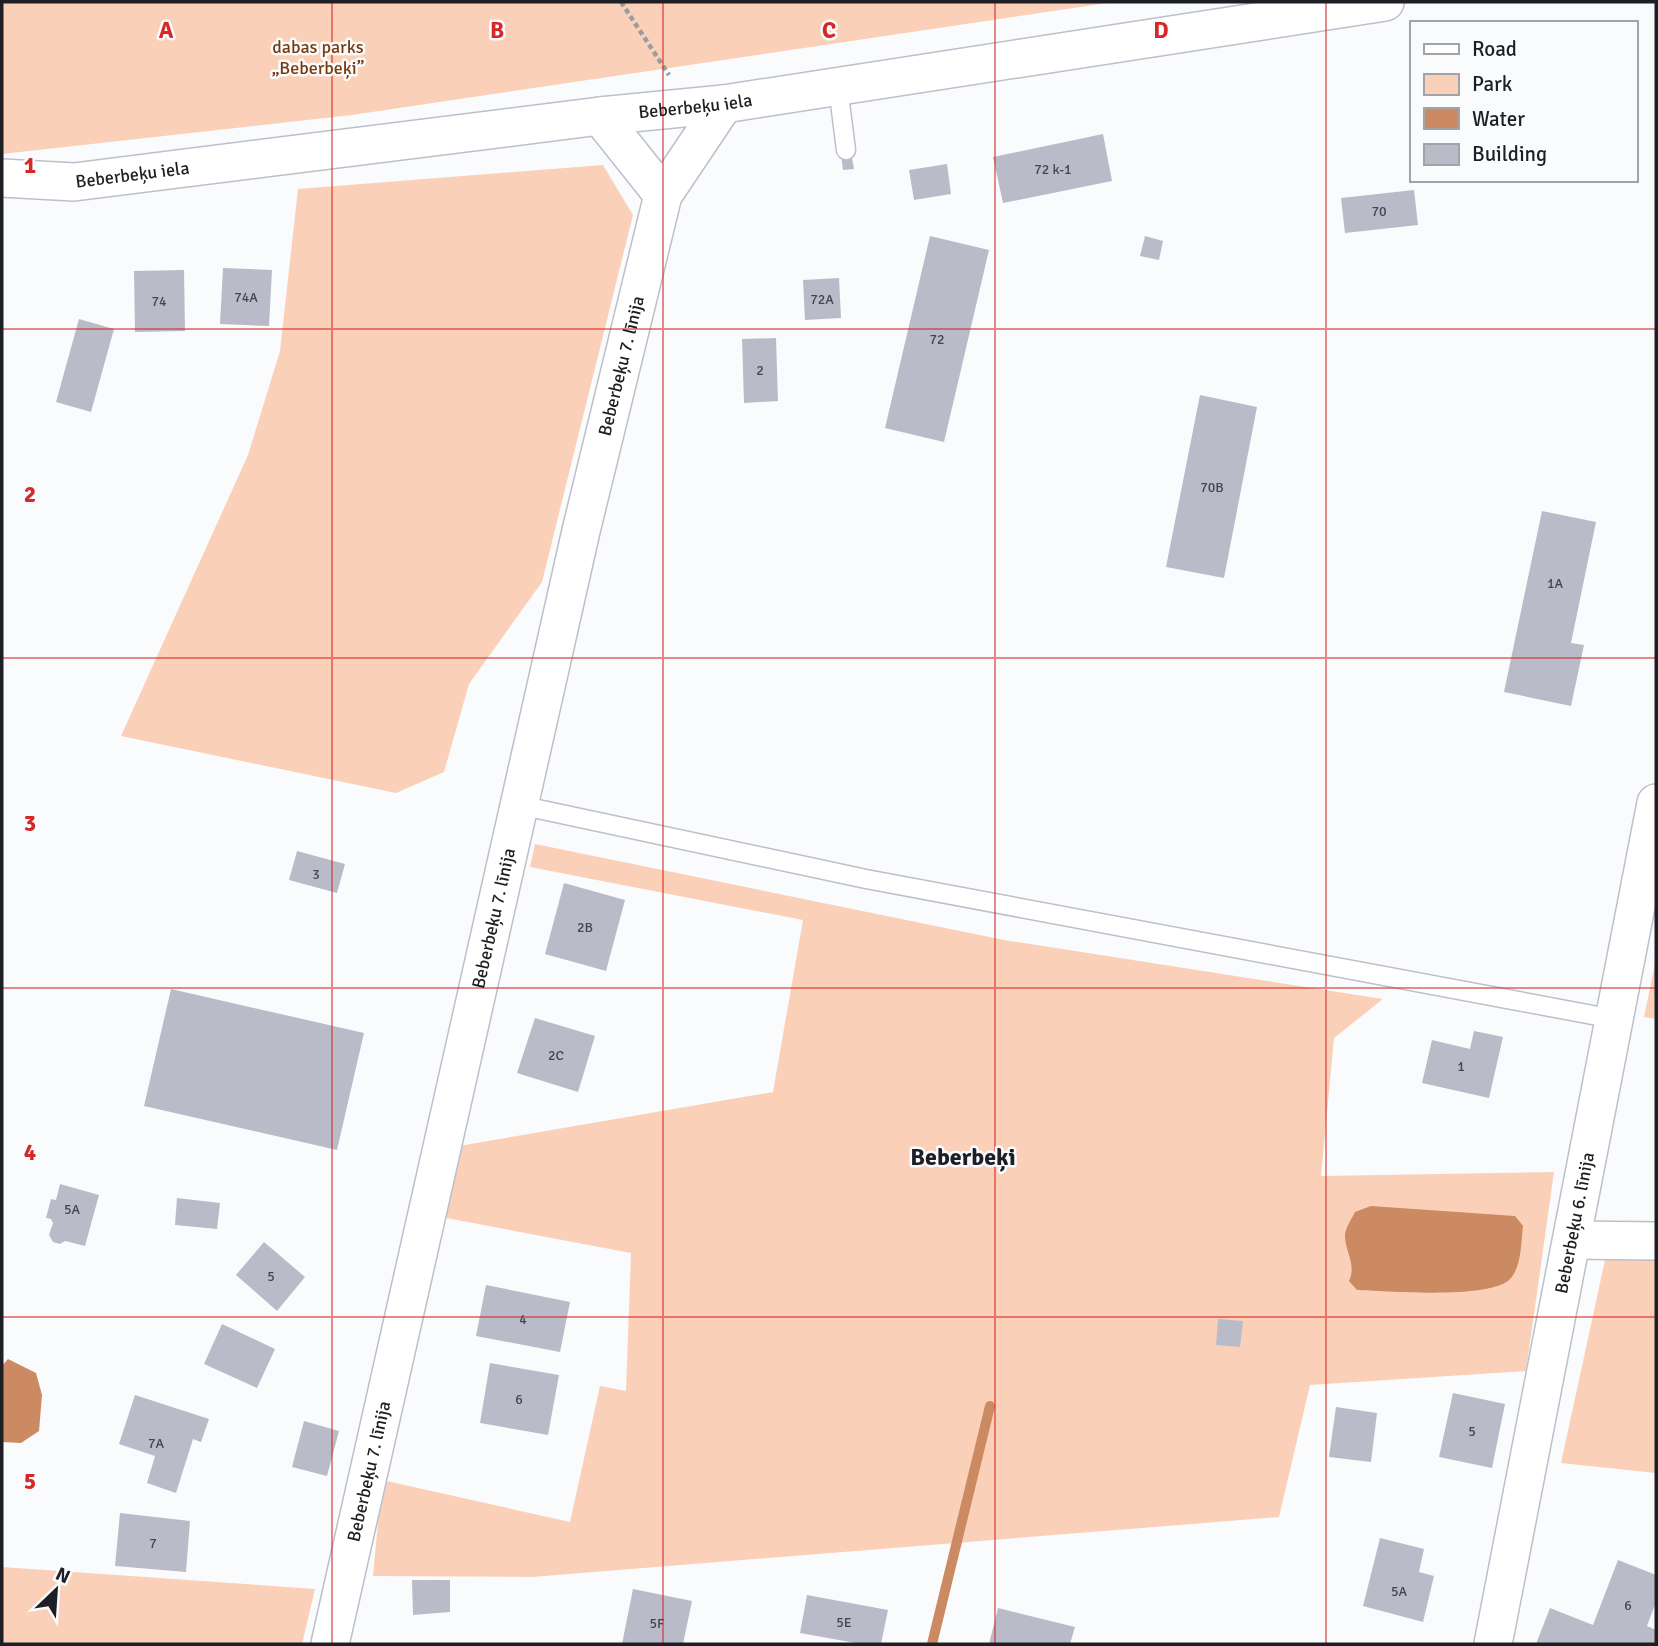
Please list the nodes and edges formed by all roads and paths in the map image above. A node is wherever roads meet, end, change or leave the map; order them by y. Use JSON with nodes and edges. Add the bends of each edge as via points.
{"nodes":[{"id":1,"x":621,"y":2,"type":"edge"},
{"id":2,"x":1385,"y":2,"type":"edge"},
{"id":3,"x":838,"y":87,"type":"junction"},
{"id":4,"x":707,"y":106,"type":"junction"},
{"id":5,"x":600,"y":116,"type":"junction"},
{"id":6,"x":846,"y":150,"type":"dead end"},
{"id":7,"x":2,"y":178,"type":"edge"},
{"id":8,"x":74,"y":182,"type":"junction"},
{"id":9,"x":2,"y":195,"type":"edge"},
{"id":10,"x":663,"y":195,"type":"junction"},
{"id":11,"x":1656,"y":803,"type":"edge"},
{"id":12,"x":519,"y":805,"type":"junction"},
{"id":13,"x":1650,"y":869,"type":"edge"},
{"id":14,"x":1614,"y":1019,"type":"junction"},
{"id":15,"x":1572,"y":1240,"type":"junction"},
{"id":16,"x":1656,"y":1241,"type":"edge"},
{"id":17,"x":330,"y":1644,"type":"edge"},
{"id":18,"x":1493,"y":1644,"type":"edge"}],
"edges":[{"from":1,"to":4,"type":"path"},
{"from":2,"to":3,"type":"street","name":"Beberbeķu iela"},
{"from":3,"to":4,"type":"street","name":"Beberbeķu iela"},
{"from":3,"to":6,"type":"lane"},
{"from":4,"to":5,"type":"street","name":"Beberbeķu iela"},
{"from":4,"to":10,"type":"street","name":"Beberbeķu 7. līnija"},
{"from":5,"to":8,"type":"street","name":"Beberbeķu iela"},
{"from":5,"to":10,"type":"street"},
{"from":7,"to":8,"type":"street","name":"Beberbeķu iela"},
{"from":8,"to":9,"type":"street"},
{"from":10,"to":12,"type":"street","name":"Beberbeķu 7. līnija"},
{"from":11,"to":13,"type":"street","name":"Beberbeķu 6. līnija"},
{"from":12,"to":14,"type":"lane","via":[[866,879]]},
{"from":12,"to":17,"type":"street","name":"Beberbeķu 7. līnija"},
{"from":13,"to":14,"type":"street","name":"Beberbeķu 6. līnija"},
{"from":14,"to":15,"type":"street","name":"Beberbeķu 6. līnija"},
{"from":15,"to":16,"type":"street"},
{"from":15,"to":18,"type":"street","name":"Beberbeķu 6. līnija"}]}
